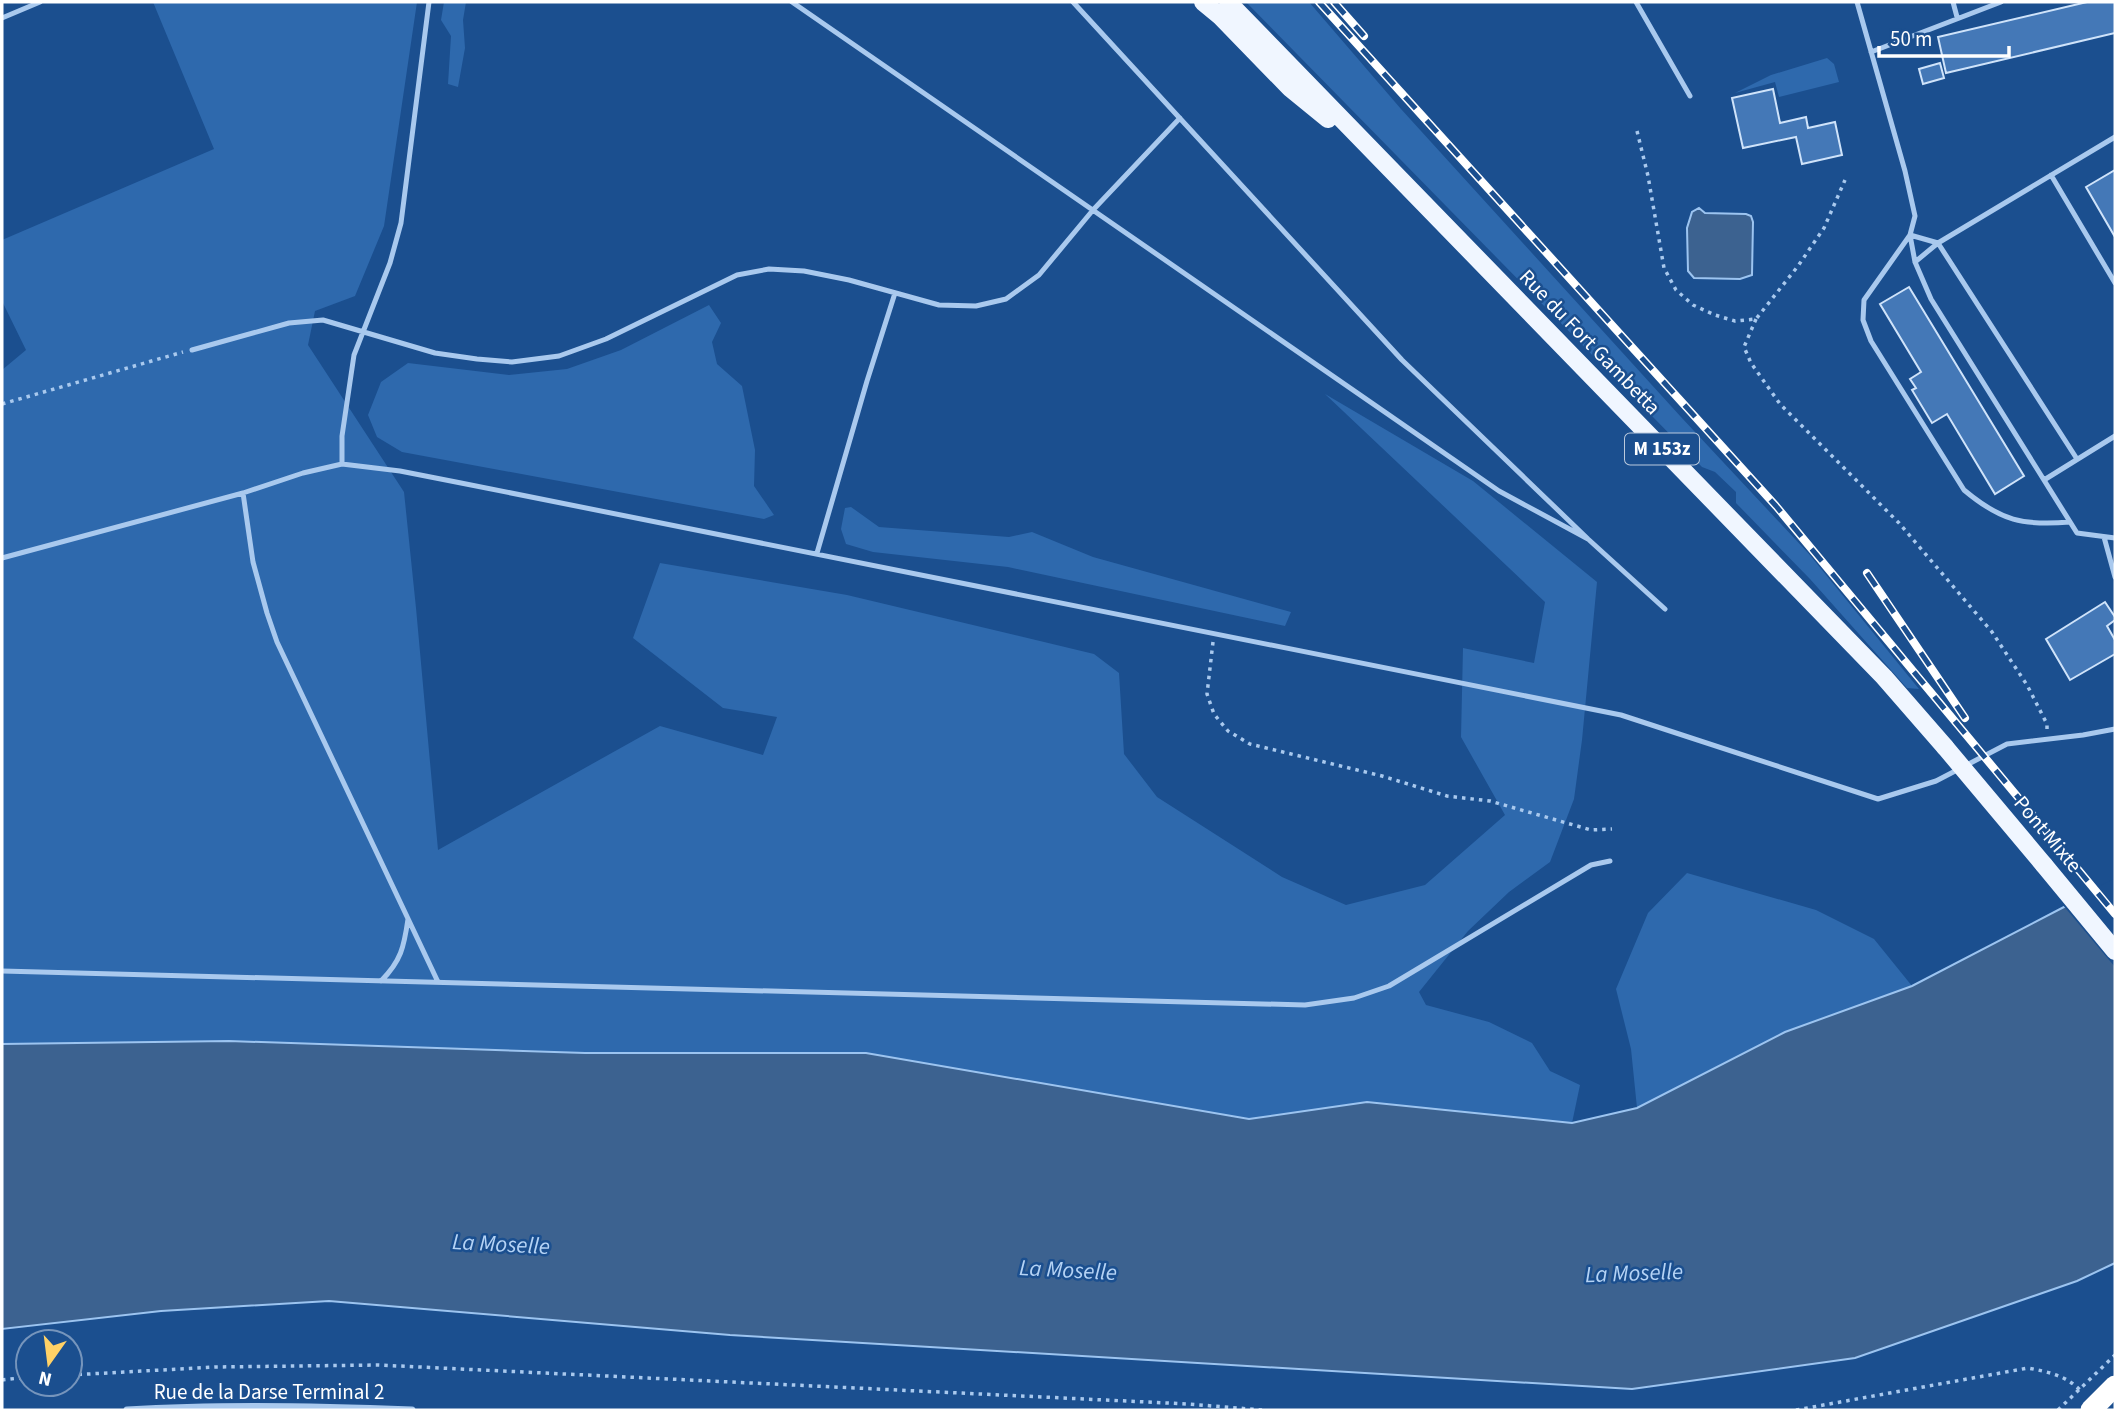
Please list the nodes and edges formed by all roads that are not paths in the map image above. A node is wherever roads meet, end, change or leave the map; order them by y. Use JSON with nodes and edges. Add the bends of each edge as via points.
{"nodes":[{"id":1,"x":40,"y":2,"type":"edge"},
{"id":2,"x":429,"y":2,"type":"edge"},
{"id":3,"x":792,"y":2,"type":"edge"},
{"id":4,"x":1073,"y":2,"type":"edge"},
{"id":5,"x":1203,"y":2,"type":"edge"},
{"id":6,"x":1228,"y":2,"type":"edge"},
{"id":7,"x":1636,"y":2,"type":"edge"},
{"id":8,"x":1857,"y":2,"type":"edge"},
{"id":9,"x":1953,"y":2,"type":"edge"},
{"id":10,"x":2001,"y":2,"type":"edge"},
{"id":11,"x":2,"y":18,"type":"edge"},
{"id":12,"x":1957,"y":18,"type":"junction"},
{"id":13,"x":1871,"y":52,"type":"junction"},
{"id":14,"x":1690,"y":96,"type":"dead end"},
{"id":15,"x":1180,"y":118,"type":"junction"},
{"id":16,"x":2115,"y":137,"type":"edge"},
{"id":17,"x":1376,"y":154,"type":"junction"},
{"id":18,"x":2051,"y":175,"type":"junction"},
{"id":19,"x":1093,"y":210,"type":"junction"},
{"id":20,"x":1910,"y":236,"type":"junction"},
{"id":21,"x":1938,"y":243,"type":"junction"},
{"id":22,"x":1915,"y":262,"type":"junction"},
{"id":23,"x":2115,"y":283,"type":"edge"},
{"id":24,"x":895,"y":293,"type":"junction"},
{"id":25,"x":363,"y":332,"type":"junction"},
{"id":26,"x":192,"y":350,"type":"road end"},
{"id":27,"x":2115,"y":436,"type":"edge"},
{"id":28,"x":2077,"y":459,"type":"junction"},
{"id":29,"x":342,"y":464,"type":"junction"},
{"id":30,"x":2044,"y":480,"type":"junction"},
{"id":31,"x":243,"y":493,"type":"junction"},
{"id":32,"x":2070,"y":522,"type":"junction"},
{"id":33,"x":2104,"y":537,"type":"junction"},
{"id":34,"x":2115,"y":538,"type":"edge"},
{"id":35,"x":1588,"y":539,"type":"junction"},
{"id":36,"x":817,"y":553,"type":"junction"},
{"id":37,"x":2,"y":558,"type":"edge"},
{"id":38,"x":2115,"y":577,"type":"edge"},
{"id":39,"x":1665,"y":609,"type":"dead end"},
{"id":40,"x":2115,"y":729,"type":"edge"},
{"id":41,"x":1945,"y":747,"type":"joint"},
{"id":42,"x":1610,"y":861,"type":"dead end"},
{"id":43,"x":408,"y":918,"type":"junction"},
{"id":44,"x":2115,"y":951,"type":"edge"},
{"id":45,"x":2,"y":971,"type":"edge"},
{"id":46,"x":381,"y":981,"type":"junction"},
{"id":47,"x":438,"y":982,"type":"junction"},
{"id":48,"x":2115,"y":1386,"type":"edge"},
{"id":49,"x":127,"y":1410,"type":"edge"},
{"id":50,"x":412,"y":1410,"type":"edge"},
{"id":51,"x":2091,"y":1410,"type":"edge"}],
"edges":[{"from":1,"to":11,"type":"lane"},
{"from":2,"to":25,"type":"lane","via":[[401,223]]},
{"from":3,"to":19,"type":"lane"},
{"from":4,"to":15,"type":"lane"},
{"from":5,"to":17,"type":"main road","via":[[1290,88]]},
{"from":6,"to":17,"type":"main road","name":"Rue du Fort Gambetta","number":"M 153z"},
{"from":7,"to":14,"type":"lane"},
{"from":8,"to":13,"type":"lane"},
{"from":9,"to":12,"type":"lane"},
{"from":10,"to":12,"type":"lane"},
{"from":12,"to":13,"type":"lane"},
{"from":13,"to":20,"type":"lane","via":[[1912,198],[1915,216]]},
{"from":15,"to":19,"type":"lane"},
{"from":15,"to":35,"type":"lane","via":[[1402,360]]},
{"from":16,"to":18,"type":"lane"},
{"from":17,"to":41,"type":"main road","name":"Rue du Fort Gambetta","number":"M 153z","via":[[1884,677]]},
{"from":18,"to":21,"type":"lane"},
{"from":18,"to":23,"type":"lane"},
{"from":19,"to":24,"type":"lane","via":[[1039,275],[1006,299],[976,306],[939,305]]},
{"from":19,"to":35,"type":"lane","via":[[1499,491]]},
{"from":20,"to":21,"type":"lane"},
{"from":20,"to":22,"type":"lane"},
{"from":20,"to":32,"type":"lane","via":[[1864,300],[1863,320],[1871,341],[1964,491],[1984,508],[2010,519],[2037,524]]},
{"from":21,"to":22,"type":"lane"},
{"from":21,"to":28,"type":"lane"},
{"from":22,"to":30,"type":"lane","via":[[1931,299]]},
{"from":24,"to":25,"type":"lane","via":[[804,271],[769,269],[737,275],[606,340],[559,356],[512,362],[435,353]]},
{"from":24,"to":36,"type":"lane"},
{"from":25,"to":26,"type":"lane","via":[[323,320],[289,323]]},
{"from":25,"to":29,"type":"lane","via":[[354,355]]},
{"from":27,"to":28,"type":"lane"},
{"from":28,"to":30,"type":"lane"},
{"from":29,"to":31,"type":"lane"},
{"from":29,"to":36,"type":"lane","via":[[400,471]]},
{"from":30,"to":32,"type":"lane"},
{"from":31,"to":37,"type":"lane"},
{"from":31,"to":43,"type":"lane","via":[[253,562],[277,642]]},
{"from":32,"to":33,"type":"lane","via":[[2077,533]]},
{"from":33,"to":34,"type":"lane"},
{"from":33,"to":38,"type":"lane"},
{"from":35,"to":39,"type":"lane"},
{"from":36,"to":40,"type":"lane","via":[[1621,715],[1878,799],[1936,781],[2007,744]]},
{"from":41,"to":44,"type":"main road","name":"Pont Mixte","number":"M 153z","bridge":true},
{"from":42,"to":47,"type":"lane","via":[[1591,865],[1389,986],[1354,998],[1305,1004]]},
{"from":43,"to":46,"type":"lane","via":[[405,945],[395,967]]},
{"from":43,"to":47,"type":"lane"},
{"from":45,"to":46,"type":"lane"},
{"from":46,"to":47,"type":"lane"},
{"from":48,"to":51,"type":"highway"},
{"from":49,"to":50,"type":"street","name":"Rue de la Darse Terminal 2","via":[[232,1405]]}]}
